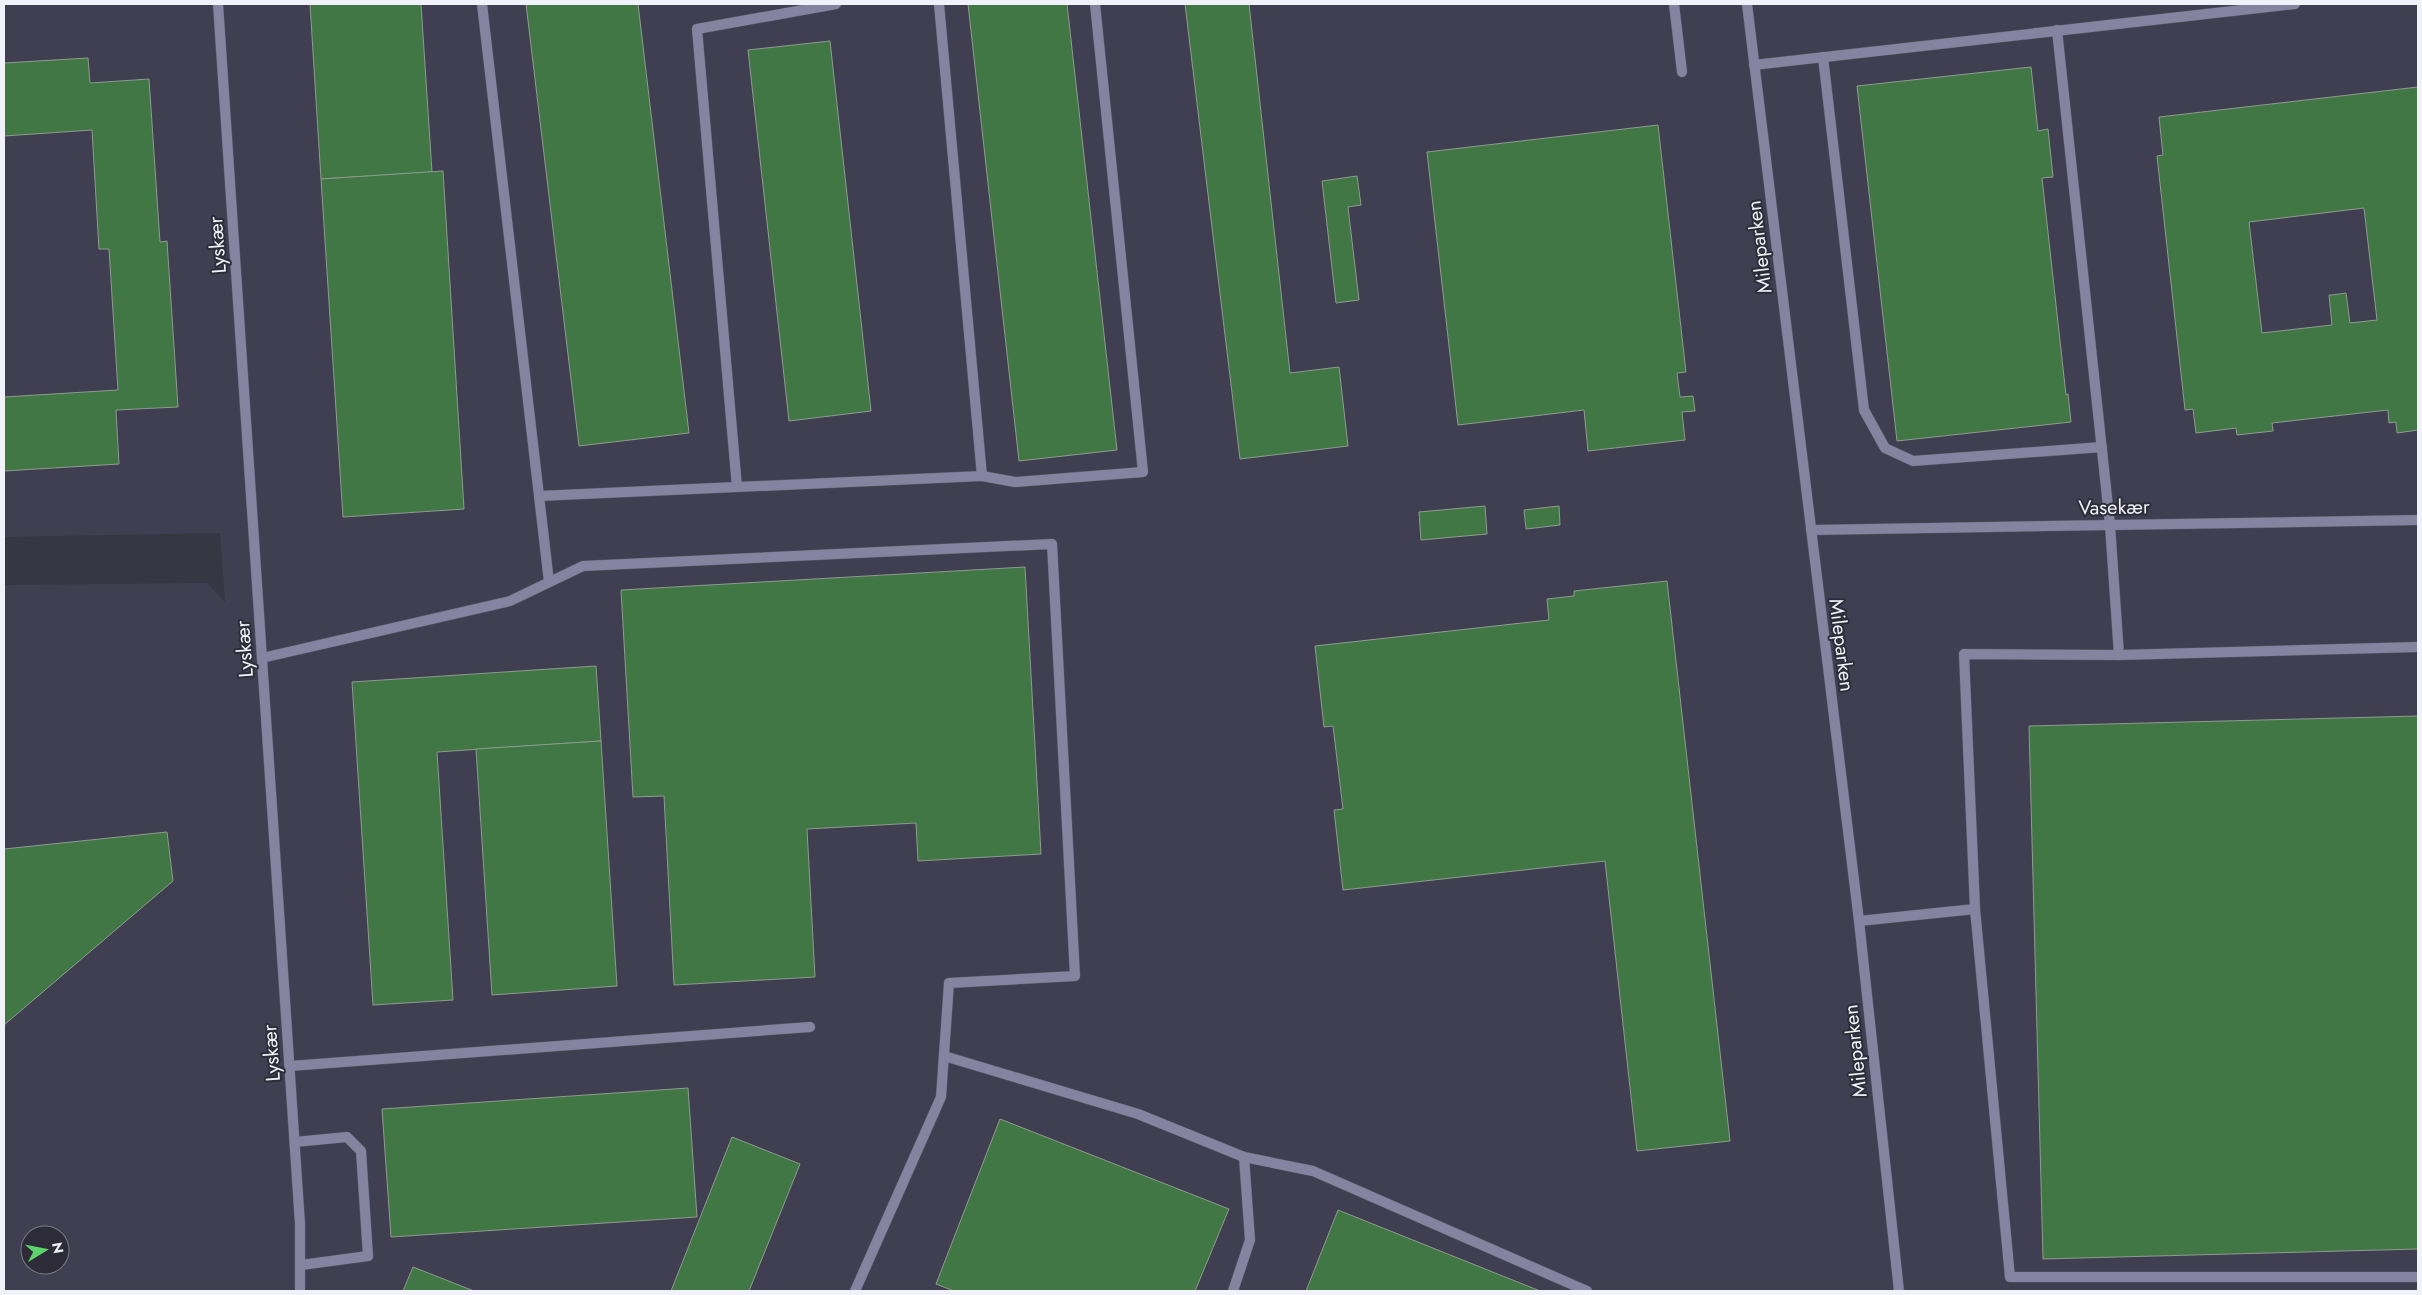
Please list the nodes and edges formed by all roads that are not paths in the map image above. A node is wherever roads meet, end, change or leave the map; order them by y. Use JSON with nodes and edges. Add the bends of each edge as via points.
{"nodes":[{"id":1,"x":218,"y":4,"type":"edge"},
{"id":2,"x":482,"y":4,"type":"edge"},
{"id":3,"x":836,"y":4,"type":"edge"},
{"id":4,"x":939,"y":4,"type":"edge"},
{"id":5,"x":1095,"y":4,"type":"edge"},
{"id":6,"x":1674,"y":4,"type":"edge"},
{"id":7,"x":1747,"y":4,"type":"edge"},
{"id":8,"x":2295,"y":4,"type":"edge"},
{"id":9,"x":2058,"y":30,"type":"junction"},
{"id":10,"x":1823,"y":57,"type":"junction"},
{"id":11,"x":1754,"y":65,"type":"junction"},
{"id":12,"x":1682,"y":72,"type":"dead end"},
{"id":13,"x":2102,"y":447,"type":"junction"},
{"id":14,"x":982,"y":476,"type":"junction"},
{"id":15,"x":737,"y":487,"type":"junction"},
{"id":16,"x":539,"y":496,"type":"junction"},
{"id":17,"x":2418,"y":520,"type":"edge"},
{"id":18,"x":2110,"y":525,"type":"junction"},
{"id":19,"x":1811,"y":530,"type":"junction"},
{"id":20,"x":550,"y":582,"type":"junction"},
{"id":21,"x":2418,"y":647,"type":"edge"},
{"id":22,"x":2119,"y":655,"type":"junction"},
{"id":23,"x":262,"y":658,"type":"junction"},
{"id":24,"x":1975,"y":909,"type":"junction"},
{"id":25,"x":1859,"y":921,"type":"junction"},
{"id":26,"x":810,"y":1027,"type":"dead end"},
{"id":27,"x":944,"y":1056,"type":"junction"},
{"id":28,"x":290,"y":1066,"type":"junction"},
{"id":29,"x":295,"y":1142,"type":"junction"},
{"id":30,"x":1244,"y":1157,"type":"junction"},
{"id":31,"x":301,"y":1265,"type":"junction"},
{"id":32,"x":2418,"y":1277,"type":"edge"},
{"id":33,"x":300,"y":1291,"type":"edge"},
{"id":34,"x":855,"y":1291,"type":"edge"},
{"id":35,"x":1233,"y":1291,"type":"edge"},
{"id":36,"x":1587,"y":1291,"type":"edge"},
{"id":37,"x":1899,"y":1291,"type":"edge"}],
"edges":[{"from":1,"to":23,"type":"street","name":"Lyskær"},
{"from":2,"to":16,"type":"street"},
{"from":3,"to":15,"type":"street","via":[[697,29]]},
{"from":4,"to":14,"type":"street"},
{"from":5,"to":14,"type":"street","via":[[1143,472],[1015,482]]},
{"from":6,"to":12,"type":"street"},
{"from":7,"to":11,"type":"street","name":"Mileparken"},
{"from":8,"to":9,"type":"street"},
{"from":9,"to":10,"type":"street"},
{"from":9,"to":13,"type":"street"},
{"from":10,"to":11,"type":"street"},
{"from":10,"to":13,"type":"street","via":[[1864,410],[1885,448],[1913,460]]},
{"from":11,"to":19,"type":"street","name":"Mileparken"},
{"from":13,"to":18,"type":"street"},
{"from":14,"to":15,"type":"street"},
{"from":15,"to":16,"type":"street"},
{"from":16,"to":20,"type":"street"},
{"from":17,"to":18,"type":"street","name":"Vasekær"},
{"from":18,"to":19,"type":"street","name":"Vasekær"},
{"from":18,"to":22,"type":"street"},
{"from":19,"to":25,"type":"street","name":"Mileparken"},
{"from":20,"to":23,"type":"street","via":[[510,601]]},
{"from":20,"to":27,"type":"street","via":[[584,566],[1052,544],[1075,976],[949,983]]},
{"from":21,"to":22,"type":"street"},
{"from":22,"to":24,"type":"street","via":[[1964,654]]},
{"from":23,"to":28,"type":"street","name":"Lyskær"},
{"from":24,"to":25,"type":"street"},
{"from":24,"to":32,"type":"street","via":[[2010,1276]]},
{"from":25,"to":37,"type":"street","name":"Mileparken"},
{"from":26,"to":28,"type":"street"},
{"from":27,"to":30,"type":"street","via":[[1138,1114]]},
{"from":27,"to":34,"type":"street","via":[[941,1096]]},
{"from":28,"to":29,"type":"street","name":"Lyskær"},
{"from":29,"to":31,"type":"street","name":"Lyskær"},
{"from":29,"to":31,"type":"street","via":[[347,1137],[361,1151],[368,1256]]},
{"from":30,"to":35,"type":"street","via":[[1250,1240]]},
{"from":30,"to":36,"type":"street","via":[[1313,1171]]},
{"from":31,"to":33,"type":"street","name":"Lyskær"}]}
